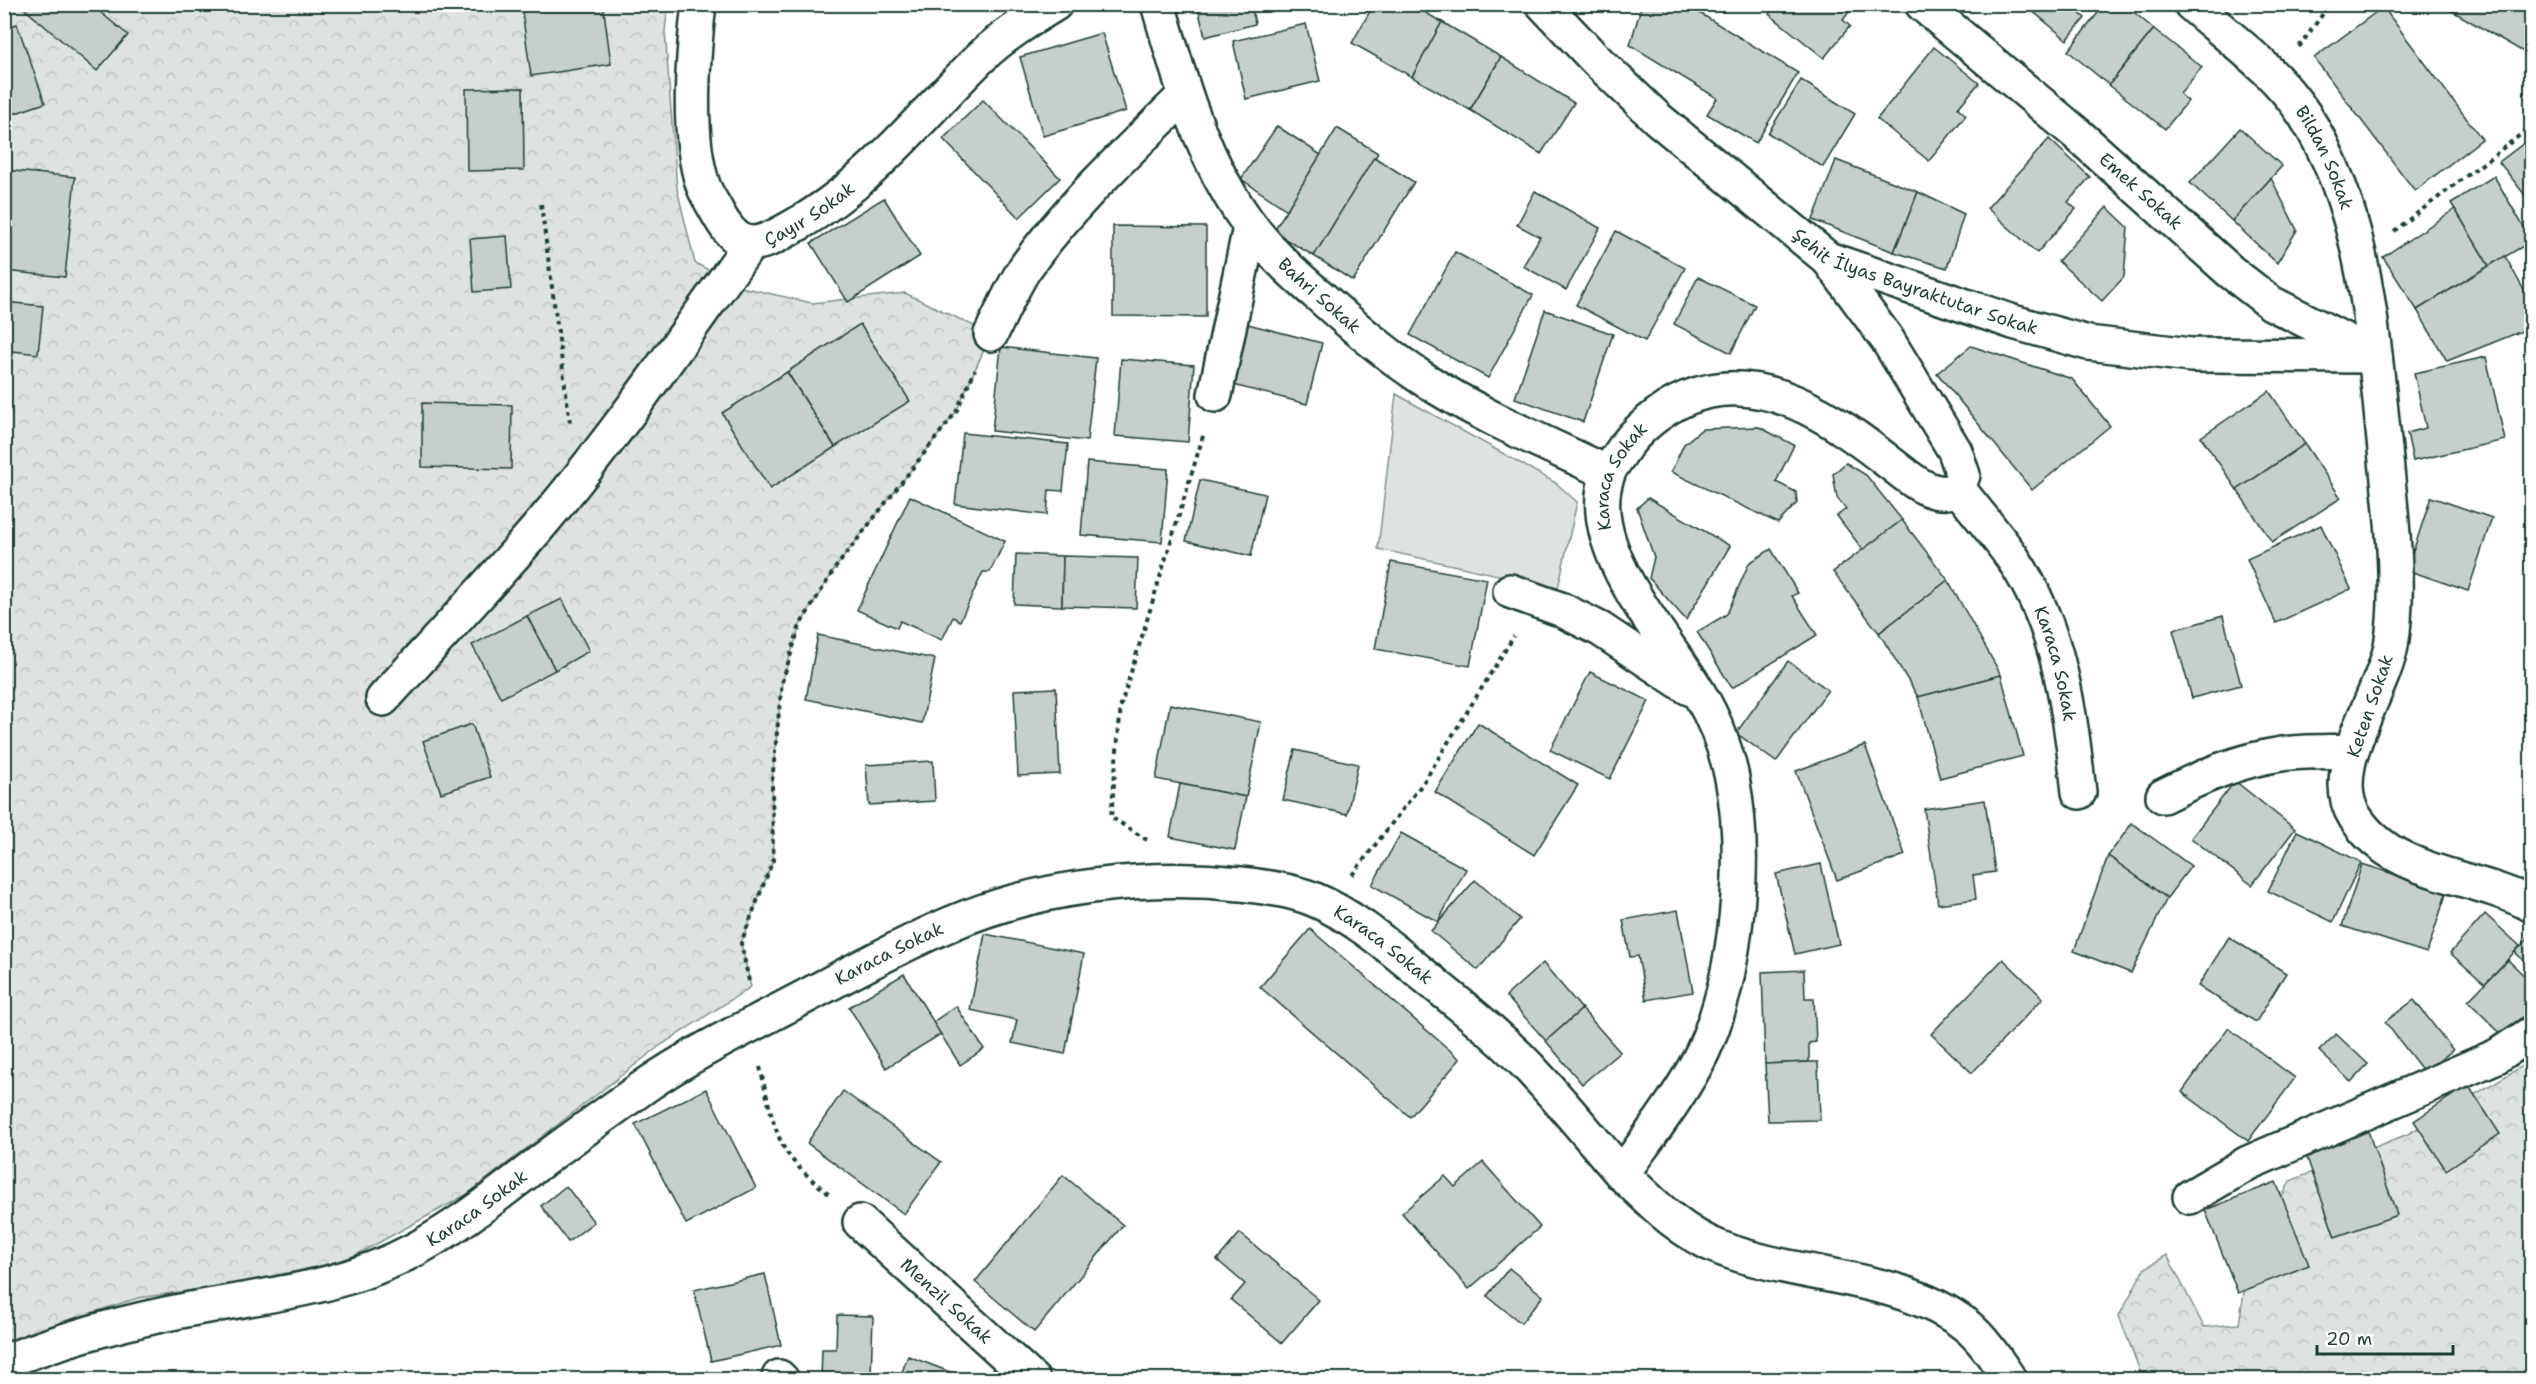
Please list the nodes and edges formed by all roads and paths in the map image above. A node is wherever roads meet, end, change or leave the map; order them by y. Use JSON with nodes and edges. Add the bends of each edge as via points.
{"nodes":[{"id":1,"x":699,"y":4,"type":"edge"},
{"id":2,"x":1055,"y":4,"type":"edge"},
{"id":3,"x":1158,"y":4,"type":"edge"},
{"id":4,"x":1543,"y":4,"type":"edge"},
{"id":5,"x":1922,"y":4,"type":"edge"},
{"id":6,"x":2191,"y":4,"type":"edge"},
{"id":7,"x":2331,"y":4,"type":"edge"},
{"id":8,"x":2276,"y":78,"type":"junction"},
{"id":9,"x":1185,"y":95,"type":"junction"},
{"id":10,"x":2532,"y":126,"type":"edge"},
{"id":11,"x":541,"y":204,"type":"dead end"},
{"id":12,"x":1250,"y":227,"type":"junction"},
{"id":13,"x":751,"y":243,"type":"junction"},
{"id":14,"x":2358,"y":258,"type":"junction"},
{"id":15,"x":1828,"y":259,"type":"junction"},
{"id":16,"x":991,"y":334,"type":"joint"},
{"id":17,"x":2375,"y":356,"type":"junction"},
{"id":18,"x":1215,"y":395,"type":"joint"},
{"id":19,"x":1608,"y":473,"type":"junction"},
{"id":20,"x":578,"y":478,"type":"junction"},
{"id":21,"x":1958,"y":488,"type":"junction"},
{"id":22,"x":1523,"y":596,"type":"joint"},
{"id":23,"x":1701,"y":696,"type":"junction"},
{"id":24,"x":383,"y":699,"type":"dead end"},
{"id":25,"x":2352,"y":751,"type":"junction"},
{"id":26,"x":2079,"y":792,"type":"dead end"},
{"id":27,"x":2163,"y":796,"type":"dead end"},
{"id":28,"x":1150,"y":842,"type":"dead end"},
{"id":29,"x":2532,"y":905,"type":"edge"},
{"id":30,"x":1328,"y":907,"type":"junction"},
{"id":31,"x":751,"y":987,"type":"dead end"},
{"id":32,"x":750,"y":1026,"type":"junction"},
{"id":33,"x":2532,"y":1033,"type":"edge"},
{"id":34,"x":1622,"y":1174,"type":"junction"},
{"id":35,"x":2190,"y":1197,"type":"dead end"},
{"id":36,"x":860,"y":1222,"type":"joint"},
{"id":37,"x":4,"y":1362,"type":"edge"},
{"id":38,"x":1032,"y":1380,"type":"edge"},
{"id":39,"x":2010,"y":1380,"type":"edge"}],
"edges":[{"from":1,"to":13,"type":"street","name":"Çayır Sokak","via":[[693,70],[694,125],[703,185],[722,222],[735,237]]},
{"from":2,"to":13,"type":"street","name":"Çayır Sokak","via":[[1019,26],[983,56],[880,162],[846,191],[770,240]]},
{"from":3,"to":9,"type":"street","name":"Bahri Sokak"},
{"from":4,"to":15,"type":"street","name":"Şehit İlyas Bayraktutar Sokak","via":[[1658,119]]},
{"from":5,"to":17,"type":"street","name":"Emek Sokak","via":[[2077,134],[2230,272],[2271,303]]},
{"from":6,"to":8,"type":"street","name":"Bildan Sokak"},
{"from":7,"to":8,"type":"path"},
{"from":8,"to":14,"type":"street","name":"Bildan Sokak","via":[[2304,114],[2333,167]]},
{"from":9,"to":12,"type":"street","name":"Bahri Sokak","via":[[1228,193]]},
{"from":9,"to":16,"type":"street","via":[[1045,242],[1024,270]]},
{"from":10,"to":14,"type":"path"},
{"from":11,"to":20,"type":"path"},
{"from":12,"to":18,"type":"street"},
{"from":12,"to":19,"type":"street","name":"Bahri Sokak","via":[[1294,275],[1423,378]]},
{"from":13,"to":20,"type":"street"},
{"from":14,"to":17,"type":"street","name":"Bildan Sokak"},
{"from":15,"to":17,"type":"street","name":"Şehit İlyas Bayraktutar Sokak","via":[[2013,322],[2088,343],[2191,355]]},
{"from":15,"to":21,"type":"street","via":[[1887,339],[1954,451],[1963,475]]},
{"from":16,"to":31,"type":"path","via":[[956,412],[836,567],[800,625],[782,682],[772,782],[773,860],[741,944]]},
{"from":17,"to":25,"type":"street","name":"Keten Sokak","via":[[2392,524],[2393,622],[2390,649]]},
{"from":18,"to":28,"type":"path","via":[[1121,705],[1111,817]]},
{"from":19,"to":21,"type":"street","name":"Karaca Sokak","via":[[1626,443],[1646,423],[1685,398],[1714,389],[1743,388],[1790,399],[1823,414],[1914,481],[1933,490],[1947,492]]},
{"from":19,"to":23,"type":"street","name":"Karaca Sokak","via":[[1602,497],[1605,529],[1614,560]]},
{"from":20,"to":24,"type":"street"},
{"from":21,"to":26,"type":"street","name":"Karaca Sokak","via":[[2015,561],[2043,616],[2062,674]]},
{"from":22,"to":23,"type":"street","via":[[1600,629]]},
{"from":22,"to":30,"type":"path","via":[[1423,783]]},
{"from":23,"to":34,"type":"street","name":"Karaca Sokak","via":[[1720,737],[1732,778],[1739,844],[1727,981],[1701,1055]]},
{"from":25,"to":27,"type":"street","via":[[2281,754],[2234,765]]},
{"from":25,"to":29,"type":"street","name":"Keten Sokak","via":[[2345,789],[2353,814],[2371,838],[2406,861]]},
{"from":30,"to":32,"type":"street","name":"Karaca Sokak","via":[[1274,888],[1209,880],[1152,880],[1018,900],[952,923]]},
{"from":30,"to":34,"type":"street","name":"Karaca Sokak","via":[[1399,955],[1476,1018],[1535,1073]]},
{"from":32,"to":36,"type":"path","via":[[783,1146],[802,1171]]},
{"from":32,"to":37,"type":"street","name":"Karaca Sokak","via":[[651,1082],[472,1214],[379,1267],[293,1293],[130,1321]]},
{"from":33,"to":35,"type":"street","via":[[2487,1061],[2258,1158]]},
{"from":34,"to":39,"type":"street","via":[[1688,1232],[1719,1248],[1763,1262],[1885,1288],[1933,1304],[1968,1326]]},
{"from":36,"to":38,"type":"street","name":"Menzil Sokak"}]}
